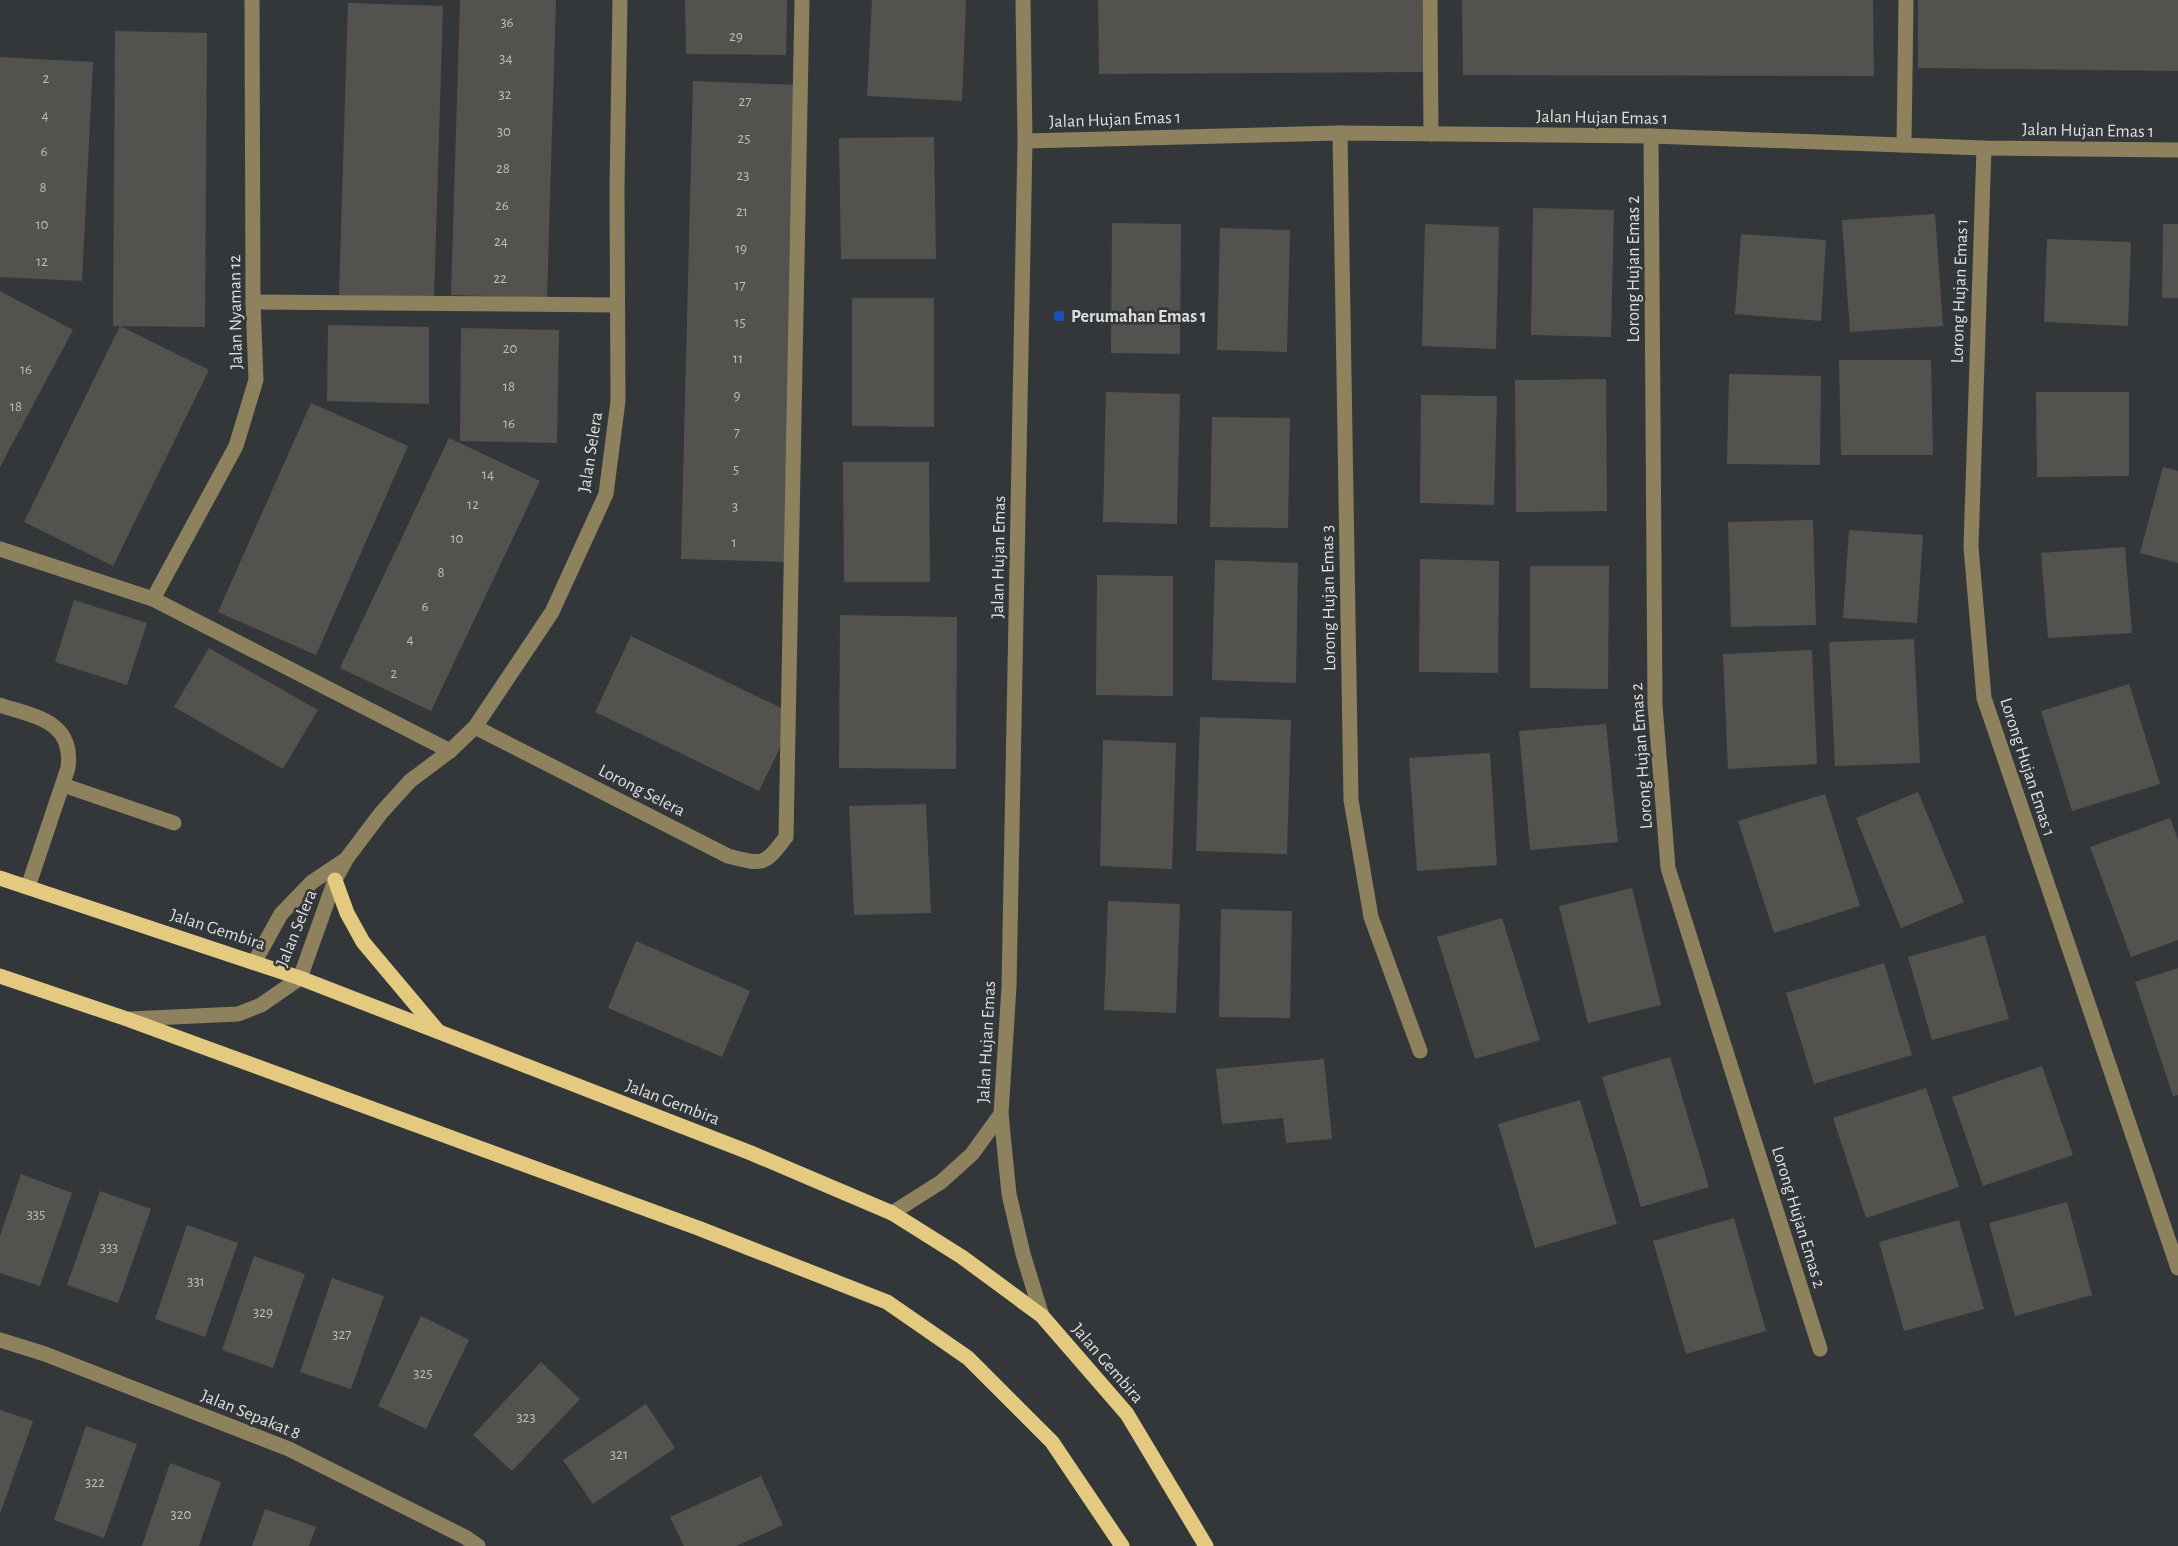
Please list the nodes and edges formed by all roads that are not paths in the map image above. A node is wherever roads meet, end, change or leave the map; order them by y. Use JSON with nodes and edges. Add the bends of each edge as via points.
{"nodes":[{"id":1,"x":252,"y":0,"type":"edge"},
{"id":2,"x":621,"y":0,"type":"edge"},
{"id":3,"x":802,"y":0,"type":"edge"},
{"id":4,"x":1023,"y":0,"type":"edge"},
{"id":5,"x":1430,"y":0,"type":"edge"},
{"id":6,"x":1906,"y":0,"type":"edge"},
{"id":7,"x":1340,"y":133,"type":"junction"},
{"id":8,"x":1431,"y":134,"type":"junction"},
{"id":9,"x":1651,"y":136,"type":"junction"},
{"id":10,"x":1025,"y":141,"type":"junction"},
{"id":11,"x":1904,"y":145,"type":"junction"},
{"id":12,"x":1984,"y":148,"type":"junction"},
{"id":13,"x":2178,"y":150,"type":"edge"},
{"id":14,"x":252,"y":302,"type":"junction"},
{"id":15,"x":617,"y":305,"type":"junction"},
{"id":16,"x":0,"y":549,"type":"edge"},
{"id":17,"x":153,"y":599,"type":"junction"},
{"id":18,"x":0,"y":705,"type":"edge"},
{"id":19,"x":475,"y":727,"type":"junction"},
{"id":20,"x":450,"y":751,"type":"junction"},
{"id":21,"x":63,"y":785,"type":"junction"},
{"id":22,"x":174,"y":823,"type":"dead end"},
{"id":23,"x":347,"y":858,"type":"junction"},
{"id":24,"x":0,"y":878,"type":"edge"},
{"id":25,"x":336,"y":880,"type":"junction"},
{"id":26,"x":28,"y":887,"type":"junction"},
{"id":27,"x":255,"y":961,"type":"junction"},
{"id":28,"x":0,"y":976,"type":"edge"},
{"id":29,"x":300,"y":978,"type":"junction"},
{"id":30,"x":127,"y":1019,"type":"junction"},
{"id":31,"x":440,"y":1033,"type":"junction"},
{"id":32,"x":1420,"y":1051,"type":"dead end"},
{"id":33,"x":1001,"y":1114,"type":"junction"},
{"id":34,"x":892,"y":1214,"type":"junction"},
{"id":35,"x":2178,"y":1268,"type":"edge"},
{"id":36,"x":1042,"y":1316,"type":"junction"},
{"id":37,"x":0,"y":1340,"type":"edge"},
{"id":38,"x":1820,"y":1349,"type":"dead end"},
{"id":39,"x":478,"y":1546,"type":"edge"},
{"id":40,"x":1122,"y":1546,"type":"edge"},
{"id":41,"x":1206,"y":1546,"type":"edge"}],
"edges":[{"from":1,"to":14,"type":"street","name":"Jalan Nyaman 12"},
{"from":2,"to":15,"type":"street","name":"Jalan Selera"},
{"from":3,"to":19,"type":"street","name":"Lorong Selera","via":[[786,837],[771,857],[754,863],[728,856]]},
{"from":4,"to":10,"type":"street","name":"Jalan Hujan Emas"},
{"from":5,"to":8,"type":"street"},
{"from":6,"to":11,"type":"street"},
{"from":7,"to":8,"type":"street","name":"Jalan Hujan Emas 1"},
{"from":7,"to":10,"type":"street","name":"Jalan Hujan Emas 1"},
{"from":7,"to":32,"type":"street","name":"Lorong Hujan Emas 3","via":[[1351,800],[1371,917]]},
{"from":8,"to":9,"type":"street","name":"Jalan Hujan Emas 1"},
{"from":9,"to":11,"type":"street","name":"Jalan Hujan Emas 1"},
{"from":9,"to":38,"type":"street","name":"Lorong Hujan Emas 2","via":[[1654,705],[1668,868]]},
{"from":10,"to":33,"type":"street","name":"Jalan Hujan Emas","via":[[1010,976]]},
{"from":11,"to":12,"type":"street","name":"Jalan Hujan Emas 1"},
{"from":12,"to":13,"type":"street","name":"Jalan Hujan Emas 1"},
{"from":12,"to":35,"type":"street","name":"Lorong Hujan Emas 1","via":[[1971,547],[1984,698]]},
{"from":14,"to":15,"type":"street"},
{"from":14,"to":17,"type":"street","name":"Jalan Nyaman 12","via":[[256,380],[236,446]]},
{"from":15,"to":19,"type":"street","name":"Jalan Selera","via":[[618,401],[606,494],[552,612]]},
{"from":16,"to":17,"type":"street"},
{"from":17,"to":20,"type":"street"},
{"from":18,"to":21,"type":"street","via":[[44,720],[62,733],[70,753]]},
{"from":19,"to":20,"type":"street","name":"Jalan Selera"},
{"from":20,"to":23,"type":"street","name":"Jalan Selera","via":[[410,781]]},
{"from":21,"to":22,"type":"street"},
{"from":21,"to":26,"type":"street"},
{"from":23,"to":25,"type":"street","name":"Jalan Selera"},
{"from":23,"to":27,"type":"street","name":"Jalan Selera","via":[[312,882],[281,914]]},
{"from":24,"to":26,"type":"main road","name":"Jalan Gembira"},
{"from":25,"to":29,"type":"street","name":"Jalan Selera"},
{"from":25,"to":31,"type":"main road","via":[[347,913],[363,942]]},
{"from":26,"to":27,"type":"main road","name":"Jalan Gembira"},
{"from":27,"to":29,"type":"main road","name":"Jalan Gembira"},
{"from":28,"to":30,"type":"main road"},
{"from":29,"to":30,"type":"street","name":"Jalan Selera","via":[[261,1005],[238,1014]]},
{"from":29,"to":31,"type":"main road","name":"Jalan Gembira"},
{"from":30,"to":40,"type":"main road","via":[[698,1228],[887,1302],[968,1358],[1052,1442]]},
{"from":31,"to":34,"type":"main road","name":"Jalan Gembira","via":[[751,1153]]},
{"from":33,"to":34,"type":"street","name":"Jalan Hujan Emas","via":[[972,1154],[941,1182]]},
{"from":33,"to":36,"type":"street","name":"Jalan Hujan Emas","via":[[1009,1194]]},
{"from":34,"to":36,"type":"main road","name":"Jalan Gembira","via":[[962,1257]]},
{"from":36,"to":41,"type":"main road","name":"Jalan Gembira","via":[[1127,1414]]},
{"from":37,"to":39,"type":"street","name":"Jalan Sepakat 8","via":[[289,1449]]}]}
